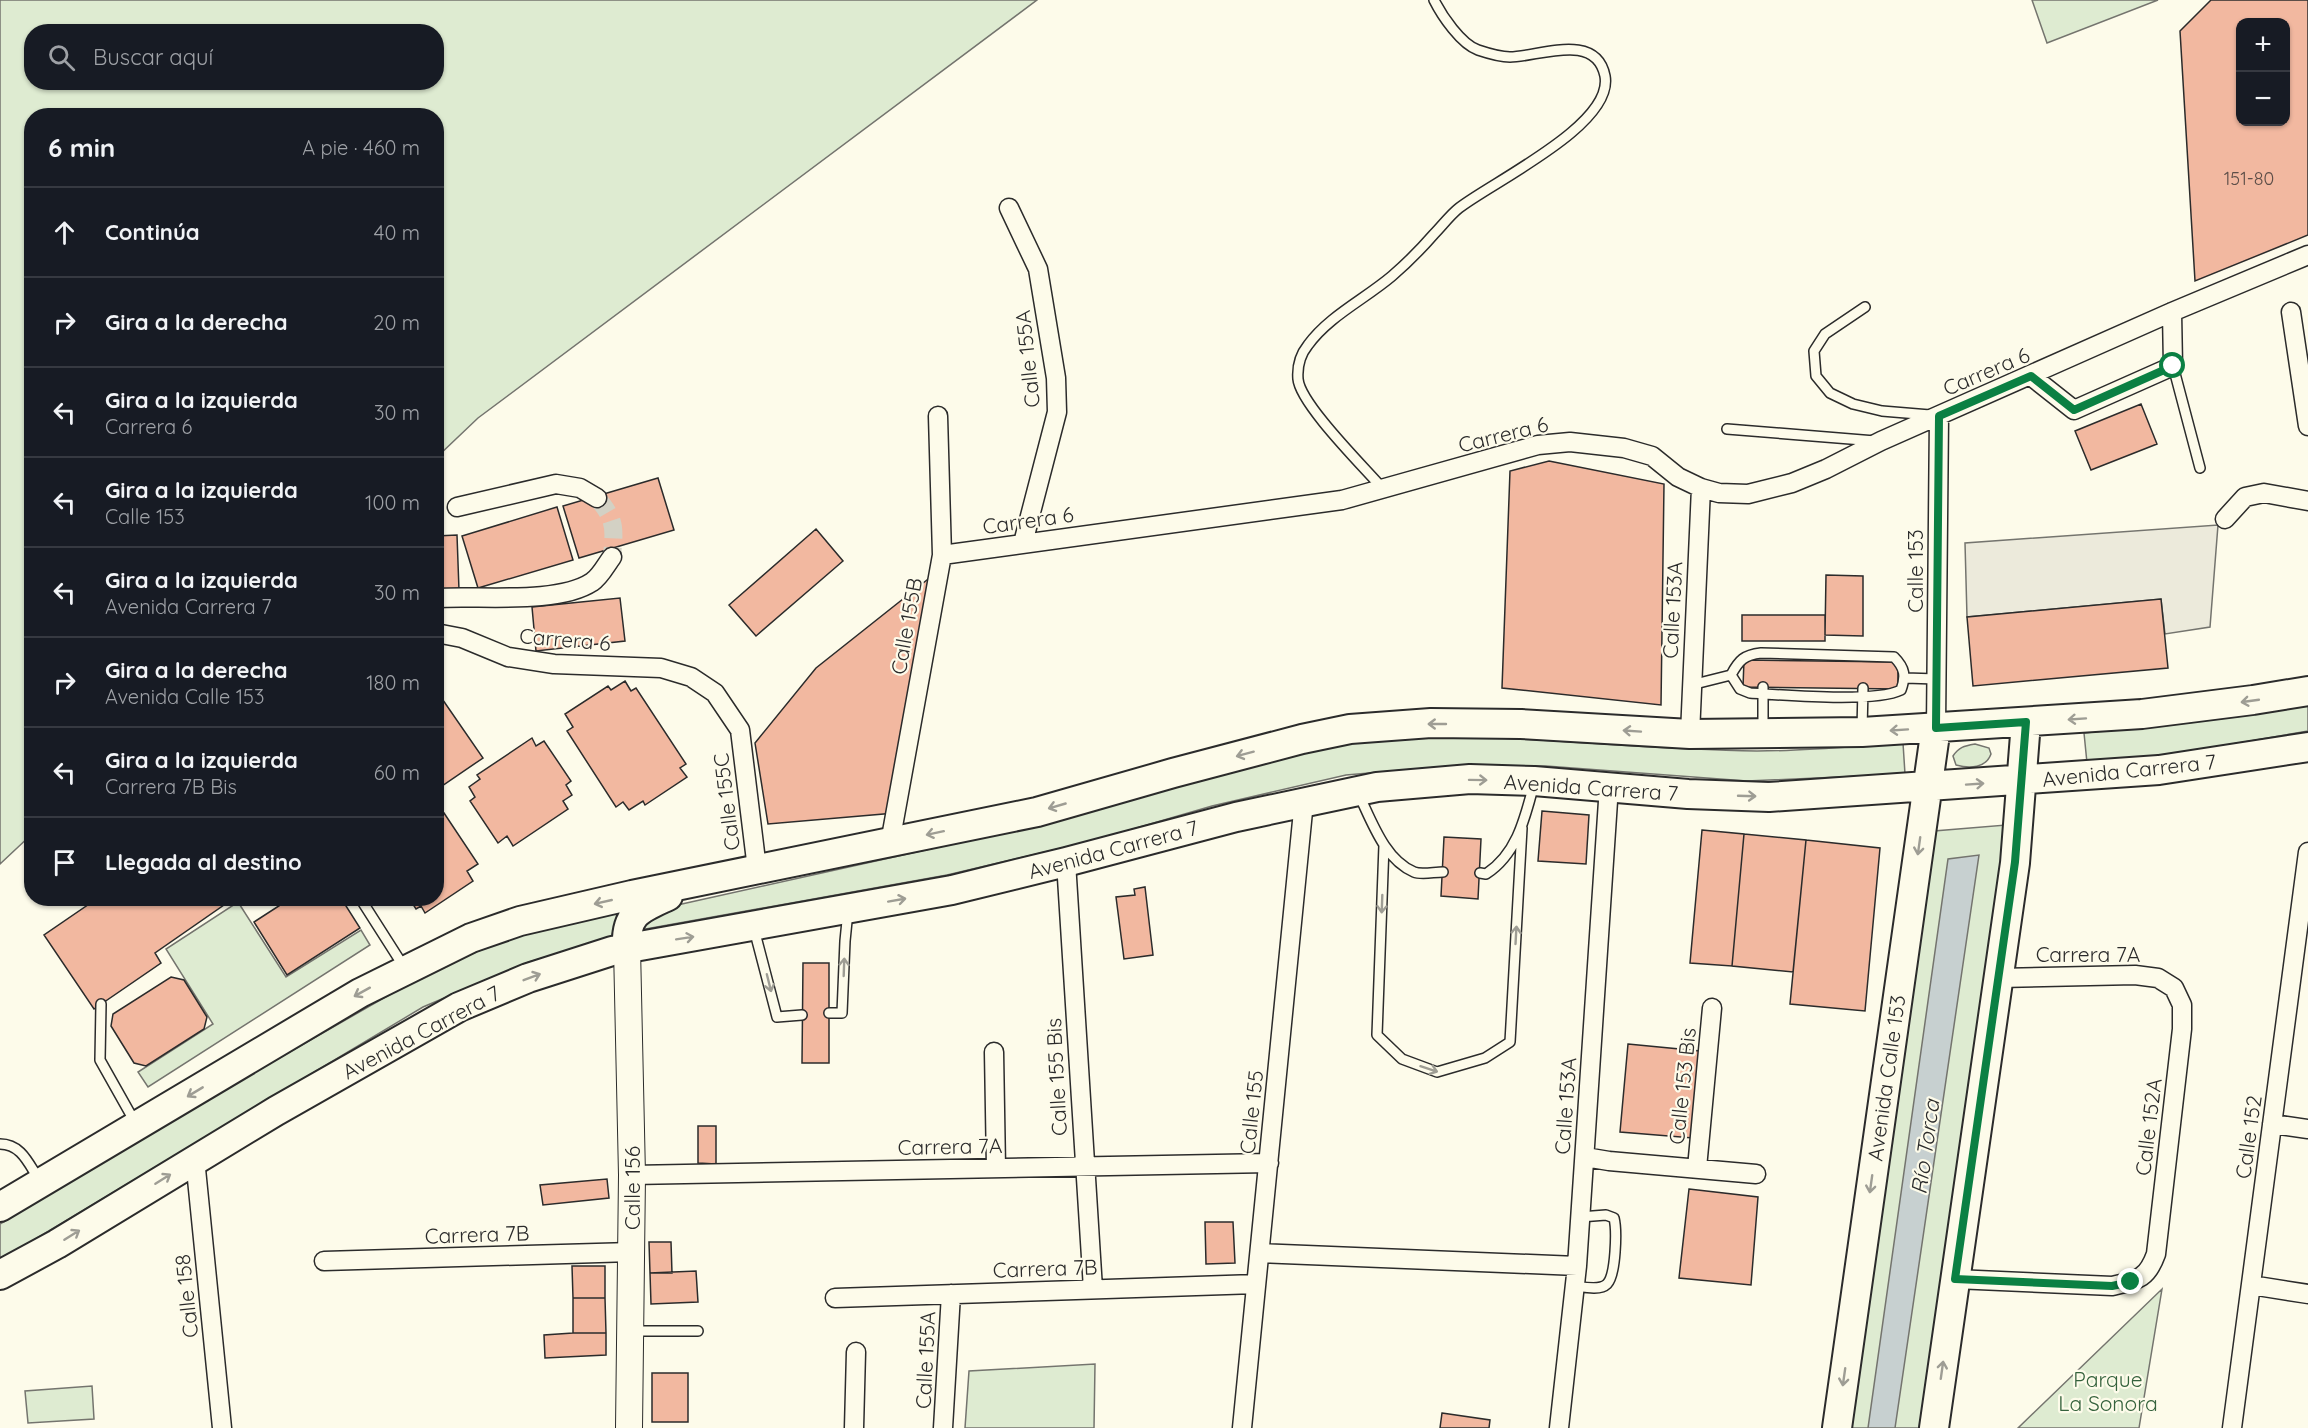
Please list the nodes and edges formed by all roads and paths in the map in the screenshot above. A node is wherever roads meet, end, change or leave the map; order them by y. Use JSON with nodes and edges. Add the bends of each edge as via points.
{"nodes":[{"id":1,"x":1434,"y":0,"type":"edge"},
{"id":2,"x":1009,"y":208,"type":"dead end"},
{"id":3,"x":2308,"y":255,"type":"edge"},
{"id":4,"x":1865,"y":307,"type":"dead end"},
{"id":5,"x":2172,"y":312,"type":"junction"},
{"id":6,"x":2291,"y":312,"type":"dead end"},
{"id":7,"x":2173,"y":366,"type":"junction"},
{"id":8,"x":2031,"y":376,"type":"junction"},
{"id":9,"x":938,"y":416,"type":"dead end"},
{"id":10,"x":1939,"y":416,"type":"junction"},
{"id":11,"x":2308,"y":426,"type":"edge"},
{"id":12,"x":1727,"y":429,"type":"dead end"},
{"id":13,"x":1881,"y":441,"type":"junction"},
{"id":14,"x":2200,"y":468,"type":"dead end"},
{"id":15,"x":1701,"y":488,"type":"junction"},
{"id":16,"x":1383,"y":489,"type":"junction"},
{"id":17,"x":597,"y":498,"type":"tunnel mouth"},
{"id":18,"x":2308,"y":501,"type":"edge"},
{"id":19,"x":457,"y":507,"type":"dead end"},
{"id":20,"x":2225,"y":519,"type":"dead end"},
{"id":21,"x":1023,"y":543,"type":"junction"},
{"id":22,"x":942,"y":555,"type":"junction"},
{"id":23,"x":612,"y":557,"type":"tunnel mouth"},
{"id":24,"x":444,"y":598,"type":"edge"},
{"id":25,"x":444,"y":635,"type":"edge"},
{"id":26,"x":1731,"y":675,"type":"junction"},
{"id":27,"x":1905,"y":678,"type":"junction"},
{"id":28,"x":1936,"y":679,"type":"junction"},
{"id":29,"x":1691,"y":685,"type":"junction"},
{"id":30,"x":1763,"y":690,"type":"junction"},
{"id":31,"x":2308,"y":691,"type":"edge"},
{"id":32,"x":1862,"y":692,"type":"junction"},
{"id":33,"x":2026,"y":722,"type":"junction"},
{"id":34,"x":1936,"y":728,"type":"junction"},
{"id":35,"x":740,"y":730,"type":"joint"},
{"id":36,"x":1862,"y":732,"type":"junction"},
{"id":37,"x":1690,"y":734,"type":"junction"},
{"id":38,"x":1763,"y":735,"type":"junction"},
{"id":39,"x":2308,"y":747,"type":"edge"},
{"id":40,"x":1534,"y":781,"type":"junction"},
{"id":41,"x":2022,"y":781,"type":"junction"},
{"id":42,"x":1609,"y":786,"type":"junction"},
{"id":43,"x":1927,"y":788,"type":"junction"},
{"id":44,"x":1357,"y":790,"type":"junction"},
{"id":45,"x":1304,"y":801,"type":"junction"},
{"id":46,"x":1522,"y":828,"type":"junction"},
{"id":47,"x":890,"y":843,"type":"junction"},
{"id":48,"x":1384,"y":845,"type":"junction"},
{"id":49,"x":2308,"y":852,"type":"edge"},
{"id":50,"x":1066,"y":862,"type":"junction"},
{"id":51,"x":757,"y":869,"type":"junction"},
{"id":52,"x":1443,"y":872,"type":"dead end"},
{"id":53,"x":1480,"y":873,"type":"dead end"},
{"id":54,"x":721,"y":877,"type":"junction"},
{"id":55,"x":365,"y":906,"type":"edge"},
{"id":56,"x":849,"y":908,"type":"junction"},
{"id":57,"x":754,"y":927,"type":"junction"},
{"id":58,"x":627,"y":948,"type":"junction"},
{"id":59,"x":2301,"y":957,"type":"edge"},
{"id":60,"x":405,"y":969,"type":"junction"},
{"id":61,"x":1999,"y":978,"type":"junction"},
{"id":62,"x":2174,"y":988,"type":"joint"},
{"id":63,"x":100,"y":1004,"type":"dead end"},
{"id":64,"x":1712,"y":1008,"type":"dead end"},
{"id":65,"x":829,"y":1013,"type":"dead end"},
{"id":66,"x":802,"y":1015,"type":"dead end"},
{"id":67,"x":994,"y":1052,"type":"dead end"},
{"id":68,"x":2272,"y":1124,"type":"junction"},
{"id":69,"x":137,"y":1126,"type":"junction"},
{"id":70,"x":2308,"y":1129,"type":"edge"},
{"id":71,"x":0,"y":1144,"type":"edge"},
{"id":72,"x":1585,"y":1157,"type":"junction"},
{"id":73,"x":195,"y":1159,"type":"junction"},
{"id":74,"x":1269,"y":1164,"type":"junction"},
{"id":75,"x":1084,"y":1167,"type":"junction"},
{"id":76,"x":996,"y":1168,"type":"junction"},
{"id":77,"x":1697,"y":1168,"type":"junction"},
{"id":78,"x":1756,"y":1174,"type":"dead end"},
{"id":79,"x":632,"y":1175,"type":"junction"},
{"id":80,"x":41,"y":1183,"type":"junction"},
{"id":81,"x":0,"y":1207,"type":"edge"},
{"id":82,"x":1580,"y":1217,"type":"junction"},
{"id":83,"x":632,"y":1252,"type":"junction"},
{"id":84,"x":1260,"y":1253,"type":"junction"},
{"id":85,"x":324,"y":1261,"type":"dead end"},
{"id":86,"x":1576,"y":1266,"type":"junction"},
{"id":87,"x":0,"y":1275,"type":"edge"},
{"id":88,"x":1955,"y":1279,"type":"junction"},
{"id":89,"x":1256,"y":1284,"type":"junction"},
{"id":90,"x":1574,"y":1286,"type":"junction"},
{"id":91,"x":2251,"y":1286,"type":"junction"},
{"id":92,"x":1093,"y":1289,"type":"junction"},
{"id":93,"x":951,"y":1294,"type":"junction"},
{"id":94,"x":2308,"y":1294,"type":"edge"},
{"id":95,"x":835,"y":1298,"type":"dead end"},
{"id":96,"x":630,"y":1331,"type":"junction"},
{"id":97,"x":698,"y":1331,"type":"dead end"},
{"id":98,"x":856,"y":1352,"type":"dead end"},
{"id":99,"x":222,"y":1428,"type":"edge"},
{"id":100,"x":629,"y":1428,"type":"edge"},
{"id":101,"x":854,"y":1428,"type":"edge"},
{"id":102,"x":943,"y":1428,"type":"edge"},
{"id":103,"x":1242,"y":1428,"type":"edge"},
{"id":104,"x":1559,"y":1428,"type":"edge"},
{"id":105,"x":1837,"y":1428,"type":"edge"},
{"id":106,"x":1934,"y":1428,"type":"edge"},
{"id":107,"x":2232,"y":1428,"type":"edge"}],
"edges":[{"from":1,"to":16,"type":"lane","via":[[1446,22],[1476,50],[1509,57],[1558,49],[1588,53],[1600,62],[1605,91],[1587,118],[1534,161],[1458,208],[1410,259],[1312,338],[1305,348],[1298,362],[1298,382],[1306,400]]},
{"from":2,"to":21,"type":"street","name":"Calle 155A","via":[[1038,269],[1056,378],[1057,412]]},
{"from":3,"to":5,"type":"street","name":"Carrera 6"},
{"from":4,"to":10,"type":"lane","via":[[1825,334],[1814,351],[1815,376],[1830,393],[1853,404]]},
{"from":5,"to":7,"type":"street"},
{"from":5,"to":8,"type":"street","name":"Carrera 6"},
{"from":6,"to":11,"type":"street"},
{"from":7,"to":8,"type":"street","via":[[2074,410]]},
{"from":7,"to":14,"type":"lane"},
{"from":8,"to":10,"type":"street","name":"Carrera 6"},
{"from":9,"to":22,"type":"street","name":"Calle 155B"},
{"from":10,"to":13,"type":"street","name":"Carrera 6"},
{"from":10,"to":28,"type":"street","name":"Calle 153"},
{"from":12,"to":13,"type":"lane"},
{"from":13,"to":15,"type":"street","name":"Carrera 6","via":[[1792,483],[1748,494]]},
{"from":15,"to":16,"type":"street","name":"Carrera 6","via":[[1678,477],[1652,456],[1624,448],[1570,442],[1538,445]]},
{"from":15,"to":29,"type":"street","name":"Calle 153A"},
{"from":16,"to":21,"type":"street","name":"Carrera 6","via":[[1342,500]]},
{"from":17,"to":19,"type":"street","via":[[580,488],[556,484]]},
{"from":18,"to":20,"type":"street","via":[[2264,493],[2245,497]]},
{"from":21,"to":22,"type":"street","name":"Carrera 6"},
{"from":22,"to":47,"type":"street","name":"Calle 155B"},
{"from":23,"to":24,"type":"street","name":"Carrera 6","via":[[594,581],[576,591]]},
{"from":25,"to":35,"type":"street","name":"Carrera 6","via":[[508,657],[554,664],[662,668],[691,676],[715,693]]},
{"from":26,"to":27,"type":"lane","via":[[1738,661],[1748,654],[1893,657]]},
{"from":26,"to":29,"type":"lane"},
{"from":26,"to":30,"type":"lane","via":[[1740,689],[1750,693]]},
{"from":27,"to":28,"type":"lane"},
{"from":27,"to":32,"type":"lane","via":[[1901,690],[1890,696]]},
{"from":28,"to":34,"type":"street","name":"Calle 153"},
{"from":29,"to":37,"type":"street","name":"Calle 153A"},
{"from":30,"to":32,"type":"lane"},
{"from":30,"to":38,"type":"lane"},
{"from":31,"to":33,"type":"main road","one_way":true,"via":[[2142,714]]},
{"from":32,"to":36,"type":"lane"},
{"from":33,"to":34,"type":"main road"},
{"from":33,"to":41,"type":"main road"},
{"from":34,"to":36,"type":"main road","one_way":true},
{"from":34,"to":43,"type":"main road","name":"Avenida Calle 153"},
{"from":35,"to":51,"type":"street","name":"Calle 155C"},
{"from":36,"to":38,"type":"main road"},
{"from":37,"to":38,"type":"main road"},
{"from":37,"to":47,"type":"main road","one_way":true,"via":[[1521,724],[1408,724],[1350,729],[1037,812]]},
{"from":39,"to":41,"type":"main road","name":"Avenida Carrera 7","via":[[2159,770]]},
{"from":40,"to":42,"type":"main road","name":"Avenida Carrera 7"},
{"from":44,"to":40,"type":"main road","name":"Avenida Carrera 7","one_way":true,"via":[[1470,779]]},
{"from":40,"to":46,"type":"lane"},
{"from":43,"to":41,"type":"main road","name":"Avenida Carrera 7","one_way":true},
{"from":41,"to":61,"type":"main road"},
{"from":42,"to":43,"type":"main road","name":"Avenida Carrera 7","one_way":true,"via":[[1769,797]]},
{"from":42,"to":72,"type":"street","name":"Calle 153A"},
{"from":43,"to":105,"type":"main road","name":"Avenida Calle 153","one_way":true},
{"from":44,"to":45,"type":"main road","name":"Avenida Carrera 7"},
{"from":44,"to":48,"type":"lane"},
{"from":45,"to":50,"type":"main road","name":"Avenida Carrera 7"},
{"from":45,"to":74,"type":"street","name":"Calle 155"},
{"from":48,"to":46,"type":"lane","one_way":true,"via":[[1377,1035],[1402,1059],[1437,1072],[1485,1058],[1510,1042]]},
{"from":46,"to":53,"type":"lane","via":[[1501,865],[1486,874]]},
{"from":47,"to":51,"type":"main road"},
{"from":48,"to":52,"type":"lane","via":[[1400,864],[1416,873]]},
{"from":49,"to":59,"type":"street","name":"Calle 152"},
{"from":56,"to":50,"type":"main road","name":"Avenida Carrera 7","one_way":true,"via":[[952,890]]},
{"from":50,"to":75,"type":"street","name":"Calle 155 Bis"},
{"from":51,"to":54,"type":"main road"},
{"from":54,"to":58,"type":"main road","via":[[643,908],[631,918],[626,930]]},
{"from":54,"to":60,"type":"main road","one_way":true,"via":[[520,921],[471,938]]},
{"from":55,"to":60,"type":"lane"},
{"from":56,"to":57,"type":"main road","name":"Avenida Carrera 7"},
{"from":65,"to":56,"type":"lane","one_way":true,"via":[[842,1012]]},
{"from":58,"to":57,"type":"main road","name":"Avenida Carrera 7","one_way":true},
{"from":57,"to":66,"type":"lane","one_way":true,"via":[[777,1017]]},
{"from":73,"to":58,"type":"main road","name":"Avenida Carrera 7","one_way":true,"via":[[459,1007],[567,964]]},
{"from":58,"to":79,"type":"street","name":"Calle 156"},
{"from":59,"to":68,"type":"street","name":"Calle 152"},
{"from":60,"to":69,"type":"main road","one_way":true},
{"from":61,"to":62,"type":"street","name":"Carrera 7A","via":[[2135,975],[2158,978]]},
{"from":61,"to":88,"type":"main road"},
{"from":62,"to":88,"type":"street","name":"Calle 152A","via":[[2182,1005],[2182,1029],[2156,1254],[2150,1271],[2131,1282],[2112,1286]]},
{"from":63,"to":69,"type":"lane","via":[[100,1059]]},
{"from":64,"to":77,"type":"street","name":"Calle 153 Bis"},
{"from":67,"to":76,"type":"street"},
{"from":68,"to":70,"type":"street"},
{"from":68,"to":91,"type":"street","name":"Calle 152"},
{"from":69,"to":80,"type":"main road"},
{"from":71,"to":80,"type":"lane","via":[[18,1148]]},
{"from":72,"to":77,"type":"street"},
{"from":72,"to":82,"type":"street","name":"Calle 153A"},
{"from":87,"to":73,"type":"main road","name":"Avenida Carrera 7","one_way":true},
{"from":73,"to":99,"type":"street","name":"Calle 158"},
{"from":74,"to":75,"type":"street","name":"Carrera 7A"},
{"from":74,"to":84,"type":"street","name":"Calle 155"},
{"from":75,"to":76,"type":"street","name":"Carrera 7A"},
{"from":75,"to":92,"type":"street","name":"Calle 155 Bis"},
{"from":76,"to":79,"type":"street","name":"Carrera 7A"},
{"from":77,"to":78,"type":"street"},
{"from":79,"to":83,"type":"street","name":"Calle 156"},
{"from":80,"to":81,"type":"main road"},
{"from":82,"to":86,"type":"street","name":"Calle 153A"},
{"from":82,"to":90,"type":"lane","via":[[1614,1218],[1613,1271],[1608,1284],[1601,1287]]},
{"from":83,"to":85,"type":"street","name":"Carrera 7B"},
{"from":83,"to":96,"type":"street","name":"Calle 156"},
{"from":84,"to":86,"type":"street"},
{"from":84,"to":89,"type":"street","name":"Calle 155"},
{"from":86,"to":90,"type":"street","name":"Calle 153A"},
{"from":106,"to":88,"type":"main road","one_way":true},
{"from":89,"to":92,"type":"street","name":"Carrera 7B"},
{"from":89,"to":103,"type":"street","name":"Calle 155"},
{"from":90,"to":104,"type":"street","name":"Calle 153A"},
{"from":91,"to":94,"type":"street"},
{"from":91,"to":107,"type":"street","name":"Calle 152"},
{"from":92,"to":93,"type":"street","name":"Carrera 7B"},
{"from":93,"to":95,"type":"street","name":"Carrera 7B"},
{"from":93,"to":102,"type":"street","name":"Calle 155A"},
{"from":96,"to":97,"type":"lane"},
{"from":96,"to":100,"type":"street","name":"Calle 156"},
{"from":98,"to":101,"type":"street"}]}
